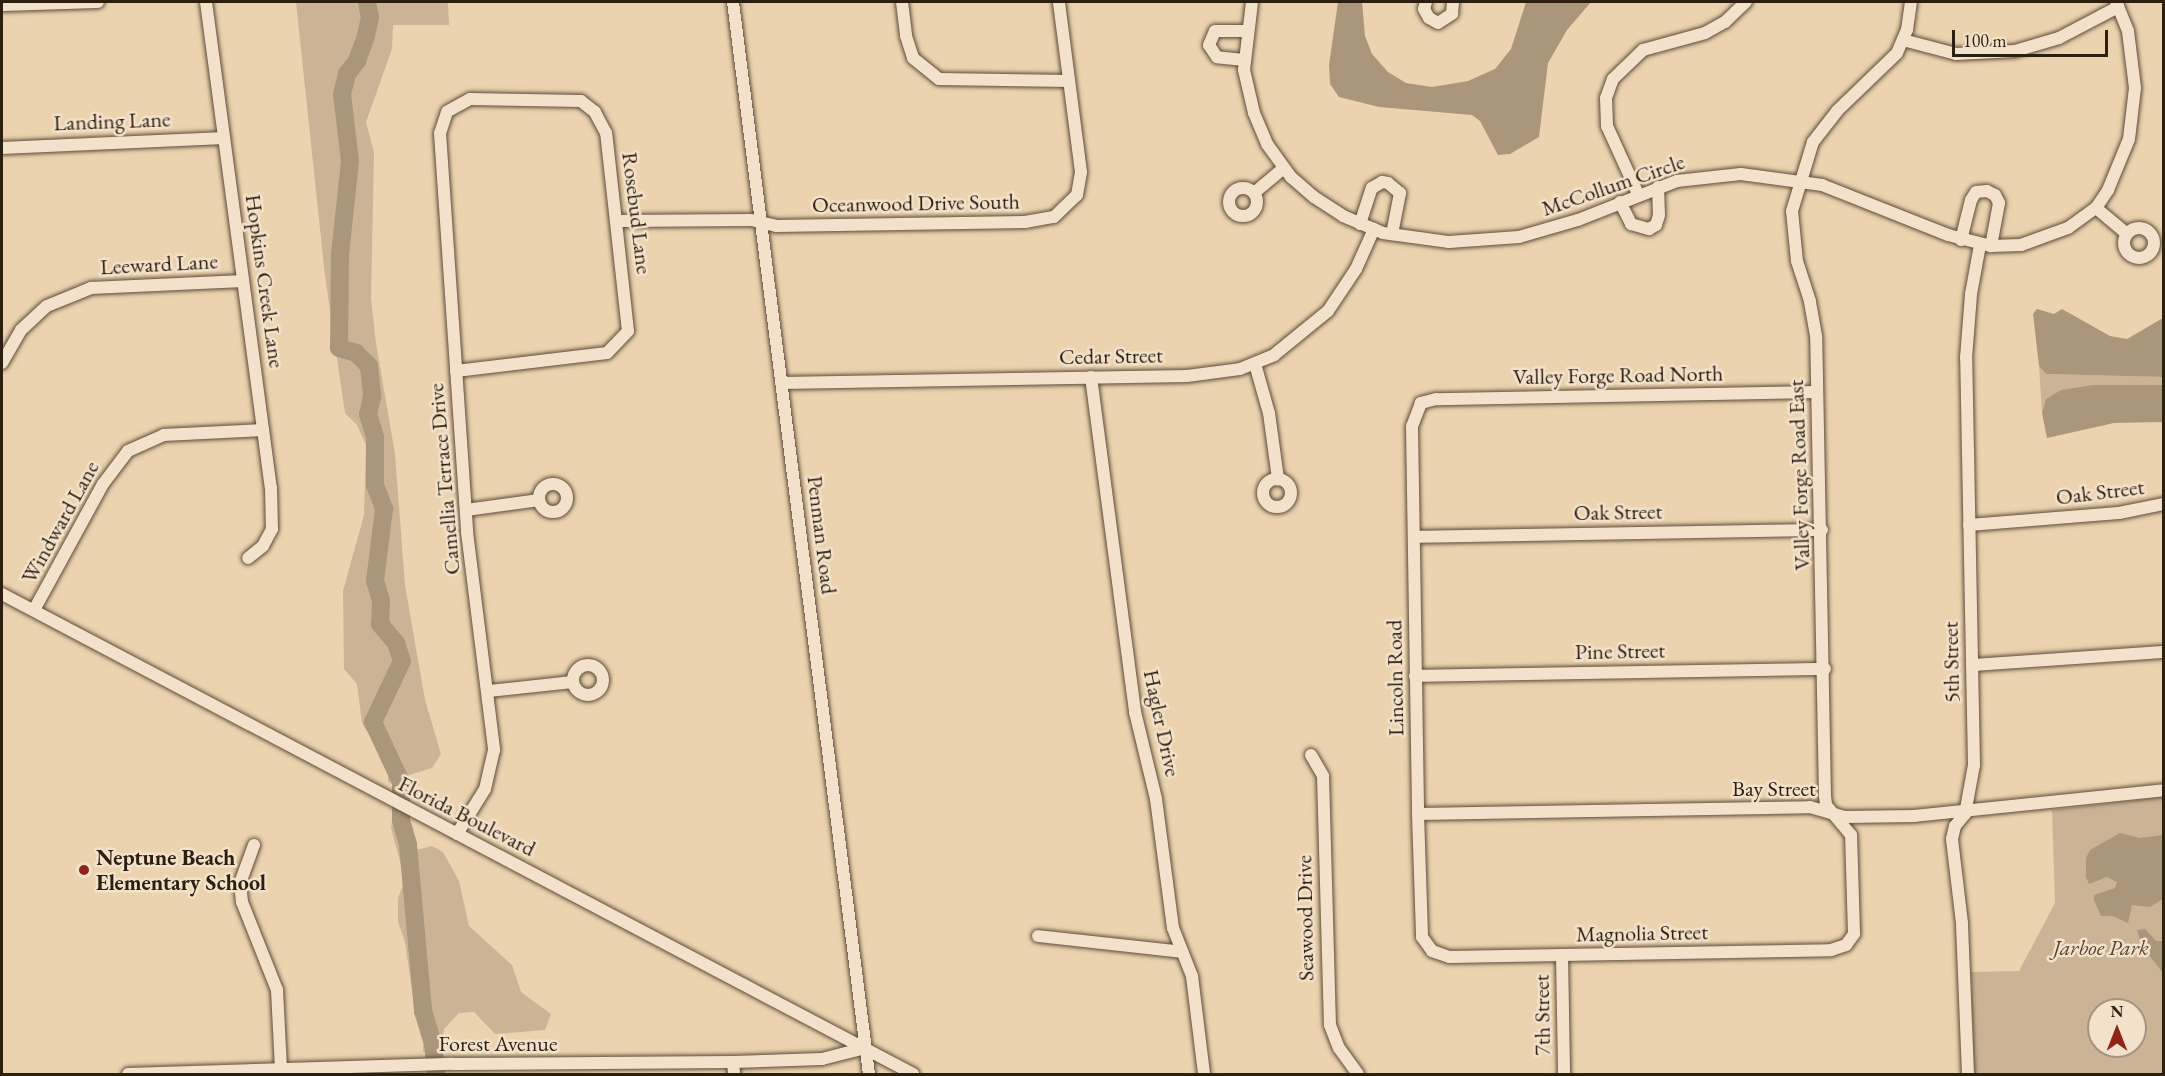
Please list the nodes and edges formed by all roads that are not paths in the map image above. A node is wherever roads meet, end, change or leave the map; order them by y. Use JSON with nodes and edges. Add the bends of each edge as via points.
{"nodes":[{"id":1,"x":98,"y":2,"type":"edge"},
{"id":2,"x":206,"y":2,"type":"edge"},
{"id":3,"x":734,"y":2,"type":"edge"},
{"id":4,"x":902,"y":2,"type":"edge"},
{"id":5,"x":1059,"y":2,"type":"edge"},
{"id":6,"x":1252,"y":2,"type":"edge"},
{"id":7,"x":1426,"y":2,"type":"edge"},
{"id":8,"x":1454,"y":2,"type":"edge"},
{"id":9,"x":1746,"y":2,"type":"edge"},
{"id":10,"x":1911,"y":2,"type":"edge"},
{"id":11,"x":2117,"y":4,"type":"edge"},
{"id":12,"x":2,"y":5,"type":"edge"},
{"id":13,"x":1246,"y":32,"type":"junction"},
{"id":14,"x":1903,"y":40,"type":"junction"},
{"id":15,"x":1244,"y":60,"type":"junction"},
{"id":16,"x":1069,"y":81,"type":"junction"},
{"id":17,"x":589,"y":106,"type":"joint"},
{"id":18,"x":224,"y":138,"type":"junction"},
{"id":19,"x":2,"y":148,"type":"edge"},
{"id":20,"x":1284,"y":168,"type":"junction"},
{"id":21,"x":1798,"y":182,"type":"junction"},
{"id":22,"x":1658,"y":187,"type":"junction"},
{"id":23,"x":1254,"y":193,"type":"dead end"},
{"id":24,"x":1638,"y":195,"type":"junction"},
{"id":25,"x":1620,"y":202,"type":"junction"},
{"id":26,"x":2096,"y":208,"type":"junction"},
{"id":27,"x":617,"y":220,"type":"junction"},
{"id":28,"x":762,"y":224,"type":"junction"},
{"id":29,"x":1360,"y":224,"type":"junction"},
{"id":30,"x":1374,"y":229,"type":"junction"},
{"id":31,"x":1392,"y":234,"type":"junction"},
{"id":32,"x":2127,"y":234,"type":"dead end"},
{"id":33,"x":1961,"y":240,"type":"junction"},
{"id":34,"x":1986,"y":245,"type":"junction"},
{"id":35,"x":243,"y":281,"type":"junction"},
{"id":36,"x":2,"y":363,"type":"edge"},
{"id":37,"x":1255,"y":364,"type":"junction"},
{"id":38,"x":456,"y":371,"type":"junction"},
{"id":39,"x":1091,"y":377,"type":"junction"},
{"id":40,"x":781,"y":383,"type":"junction"},
{"id":41,"x":1816,"y":392,"type":"junction"},
{"id":42,"x":1421,"y":404,"type":"joint"},
{"id":43,"x":263,"y":430,"type":"junction"},
{"id":44,"x":1278,"y":478,"type":"dead end"},
{"id":45,"x":539,"y":500,"type":"dead end"},
{"id":46,"x":2163,"y":504,"type":"edge"},
{"id":47,"x":466,"y":510,"type":"junction"},
{"id":48,"x":1969,"y":525,"type":"junction"},
{"id":49,"x":1822,"y":530,"type":"junction"},
{"id":50,"x":1414,"y":537,"type":"junction"},
{"id":51,"x":248,"y":558,"type":"dead end"},
{"id":52,"x":2,"y":594,"type":"edge"},
{"id":53,"x":34,"y":610,"type":"junction"},
{"id":54,"x":2163,"y":652,"type":"edge"},
{"id":55,"x":1972,"y":665,"type":"junction"},
{"id":56,"x":1825,"y":669,"type":"junction"},
{"id":57,"x":1415,"y":676,"type":"junction"},
{"id":58,"x":573,"y":682,"type":"dead end"},
{"id":59,"x":489,"y":692,"type":"junction"},
{"id":60,"x":1311,"y":755,"type":"dead end"},
{"id":61,"x":2163,"y":790,"type":"edge"},
{"id":62,"x":1834,"y":813,"type":"junction"},
{"id":63,"x":1418,"y":814,"type":"junction"},
{"id":64,"x":1965,"y":814,"type":"junction"},
{"id":65,"x":458,"y":834,"type":"junction"},
{"id":66,"x":254,"y":845,"type":"dead end"},
{"id":67,"x":1038,"y":936,"type":"dead end"},
{"id":68,"x":1851,"y":940,"type":"joint"},
{"id":69,"x":1432,"y":951,"type":"joint"},
{"id":70,"x":1182,"y":952,"type":"junction"},
{"id":71,"x":1562,"y":955,"type":"junction"},
{"id":72,"x":866,"y":1048,"type":"junction"},
{"id":73,"x":281,"y":1068,"type":"junction"},
{"id":74,"x":733,"y":1068,"type":"edge"},
{"id":75,"x":128,"y":1074,"type":"edge"},
{"id":76,"x":869,"y":1074,"type":"edge"},
{"id":77,"x":913,"y":1074,"type":"edge"},
{"id":78,"x":1204,"y":1074,"type":"edge"},
{"id":79,"x":1358,"y":1074,"type":"edge"},
{"id":80,"x":1564,"y":1074,"type":"edge"},
{"id":81,"x":1968,"y":1074,"type":"edge"}],
"edges":[{"from":1,"to":12,"type":"street"},
{"from":2,"to":18,"type":"street","name":"Hopkins Creek Lane"},
{"from":3,"to":28,"type":"street","name":"Penman Road"},
{"from":4,"to":16,"type":"street","via":[[913,58],[939,79]]},
{"from":5,"to":16,"type":"street"},
{"from":6,"to":13,"type":"street","name":"McCollum Circle"},
{"from":7,"to":8,"type":"street","via":[[1424,9],[1429,18],[1438,23],[1452,14]]},
{"from":9,"to":24,"type":"street","via":[[1725,22],[1705,33],[1642,50],[1613,79],[1606,98],[1607,126],[1621,165]]},
{"from":10,"to":14,"type":"street"},
{"from":11,"to":14,"type":"street","via":[[2059,38],[2015,51],[1956,54]]},
{"from":11,"to":26,"type":"street","name":"McCollum Circle","via":[[2128,31],[2134,67],[2132,122],[2116,175]]},
{"from":13,"to":15,"type":"street","name":"McCollum Circle"},
{"from":13,"to":15,"type":"street","via":[[1215,31],[1209,45],[1217,57]]},
{"from":14,"to":21,"type":"street","name":"Valley Forge Road East","via":[[1878,75],[1837,111],[1818,135]]},
{"from":15,"to":20,"type":"street","name":"McCollum Circle","via":[[1249,96],[1260,129]]},
{"from":16,"to":28,"type":"street","name":"Oceanwood Drive South","via":[[1081,171],[1077,195],[1068,207],[1044,221]]},
{"from":17,"to":27,"type":"street","name":"Rosebud Lane","via":[[606,133]]},
{"from":17,"to":38,"type":"street","name":"Camellia Terrace Drive","via":[[572,99],[470,99],[447,112],[440,145]]},
{"from":18,"to":19,"type":"street","name":"Landing Lane"},
{"from":18,"to":35,"type":"street","name":"Hopkins Creek Lane"},
{"from":20,"to":23,"type":"street"},
{"from":20,"to":29,"type":"street","name":"McCollum Circle","via":[[1314,197]]},
{"from":21,"to":22,"type":"street","name":"McCollum Circle","via":[[1715,174]]},
{"from":21,"to":33,"type":"street","name":"McCollum Circle","via":[[1855,196]]},
{"from":21,"to":41,"type":"street","name":"Valley Forge Road East","via":[[1791,229],[1814,317]]},
{"from":22,"to":24,"type":"street","name":"McCollum Circle"},
{"from":22,"to":25,"type":"street","via":[[1659,215],[1649,229],[1631,224]]},
{"from":24,"to":25,"type":"street","name":"McCollum Circle"},
{"from":25,"to":31,"type":"street","name":"McCollum Circle","via":[[1578,220],[1519,237],[1449,242]]},
{"from":26,"to":32,"type":"street"},
{"from":26,"to":34,"type":"street","name":"McCollum Circle","via":[[2041,241]]},
{"from":27,"to":28,"type":"street","name":"Oceanwood Drive South","via":[[750,219]]},
{"from":27,"to":38,"type":"street","name":"Rosebud Lane","via":[[628,331],[607,353]]},
{"from":28,"to":40,"type":"street","name":"Penman Road"},
{"from":29,"to":30,"type":"street","name":"McCollum Circle"},
{"from":29,"to":31,"type":"street","via":[[1372,188],[1388,183],[1400,193]]},
{"from":30,"to":31,"type":"street","name":"McCollum Circle"},
{"from":30,"to":37,"type":"street","name":"Cedar Street","via":[[1356,269],[1328,310],[1297,339]]},
{"from":33,"to":34,"type":"street","name":"McCollum Circle"},
{"from":33,"to":34,"type":"street","name":"5th Street","via":[[1971,200],[1977,192],[1987,190],[1999,203]]},
{"from":34,"to":48,"type":"street","name":"5th Street","via":[[1971,294],[1967,347]]},
{"from":35,"to":36,"type":"street","name":"Leeward Lane","via":[[91,288],[47,306],[21,330]]},
{"from":35,"to":43,"type":"street","name":"Hopkins Creek Lane"},
{"from":37,"to":39,"type":"street","name":"Cedar Street","via":[[1214,374]]},
{"from":37,"to":44,"type":"street","via":[[1269,413]]},
{"from":38,"to":47,"type":"street","name":"Camellia Terrace Drive"},
{"from":39,"to":40,"type":"street","name":"Cedar Street"},
{"from":39,"to":70,"type":"street","name":"Hagler Drive","via":[[1135,712],[1154,789],[1173,928]]},
{"from":40,"to":72,"type":"street","name":"Penman Road"},
{"from":41,"to":42,"type":"street","name":"Valley Forge Road North","via":[[1436,399]]},
{"from":41,"to":49,"type":"street","name":"Valley Forge Road East"},
{"from":42,"to":50,"type":"street","name":"Lincoln Road","via":[[1412,426]]},
{"from":43,"to":51,"type":"street","name":"Hopkins Creek Lane","via":[[272,529],[263,546]]},
{"from":43,"to":53,"type":"street","name":"Windward Lane","via":[[164,435],[128,451],[103,484]]},
{"from":45,"to":47,"type":"street"},
{"from":46,"to":48,"type":"street","name":"Oak Street","via":[[2118,513]]},
{"from":47,"to":59,"type":"street","name":"Camellia Terrace Drive"},
{"from":48,"to":55,"type":"street","name":"5th Street"},
{"from":49,"to":50,"type":"street","name":"Oak Street"},
{"from":49,"to":56,"type":"street","name":"Valley Forge Road East"},
{"from":50,"to":57,"type":"street","name":"Lincoln Road"},
{"from":52,"to":53,"type":"street","name":"Florida Boulevard"},
{"from":53,"to":65,"type":"street","name":"Florida Boulevard"},
{"from":54,"to":55,"type":"street"},
{"from":55,"to":64,"type":"street","name":"5th Street","via":[[1974,765]]},
{"from":56,"to":57,"type":"street","name":"Pine Street"},
{"from":56,"to":62,"type":"street","name":"Valley Forge Road East","via":[[1825,796],[1826,805]]},
{"from":57,"to":63,"type":"street","name":"Lincoln Road"},
{"from":58,"to":59,"type":"street"},
{"from":59,"to":65,"type":"street","name":"Camellia Terrace Drive","via":[[493,762],[485,789]]},
{"from":60,"to":79,"type":"street","name":"Seawood Drive","via":[[1323,776],[1330,1025]]},
{"from":61,"to":64,"type":"street","name":"Bay Street"},
{"from":62,"to":63,"type":"street","name":"Bay Street","via":[[1810,807]]},
{"from":62,"to":64,"type":"street","name":"Bay Street","via":[[1846,817]]},
{"from":62,"to":68,"type":"street","name":"Valley Forge Road East","via":[[1851,835],[1855,927]]},
{"from":63,"to":69,"type":"street","name":"Lincoln Road","via":[[1422,937]]},
{"from":64,"to":81,"type":"street","name":"5th Street","via":[[1955,826],[1952,839],[1962,923]]},
{"from":65,"to":72,"type":"street","name":"Florida Boulevard"},
{"from":66,"to":73,"type":"street","via":[[240,883],[242,902],[277,990]]},
{"from":67,"to":70,"type":"street"},
{"from":68,"to":71,"type":"street","name":"Magnolia Street","via":[[1831,950]]},
{"from":69,"to":71,"type":"street","name":"Magnolia Street","via":[[1449,957]]},
{"from":70,"to":78,"type":"street","name":"Hagler Drive","via":[[1192,976]]},
{"from":71,"to":80,"type":"street","name":"7th Street"},
{"from":72,"to":74,"type":"street","name":"Forest Avenue","via":[[822,1059]]},
{"from":72,"to":76,"type":"street","name":"Penman Road"},
{"from":72,"to":77,"type":"street","name":"Florida Boulevard"},
{"from":73,"to":74,"type":"street","name":"Forest Avenue","via":[[453,1064]]},
{"from":73,"to":75,"type":"street","name":"Forest Avenue"}]}
